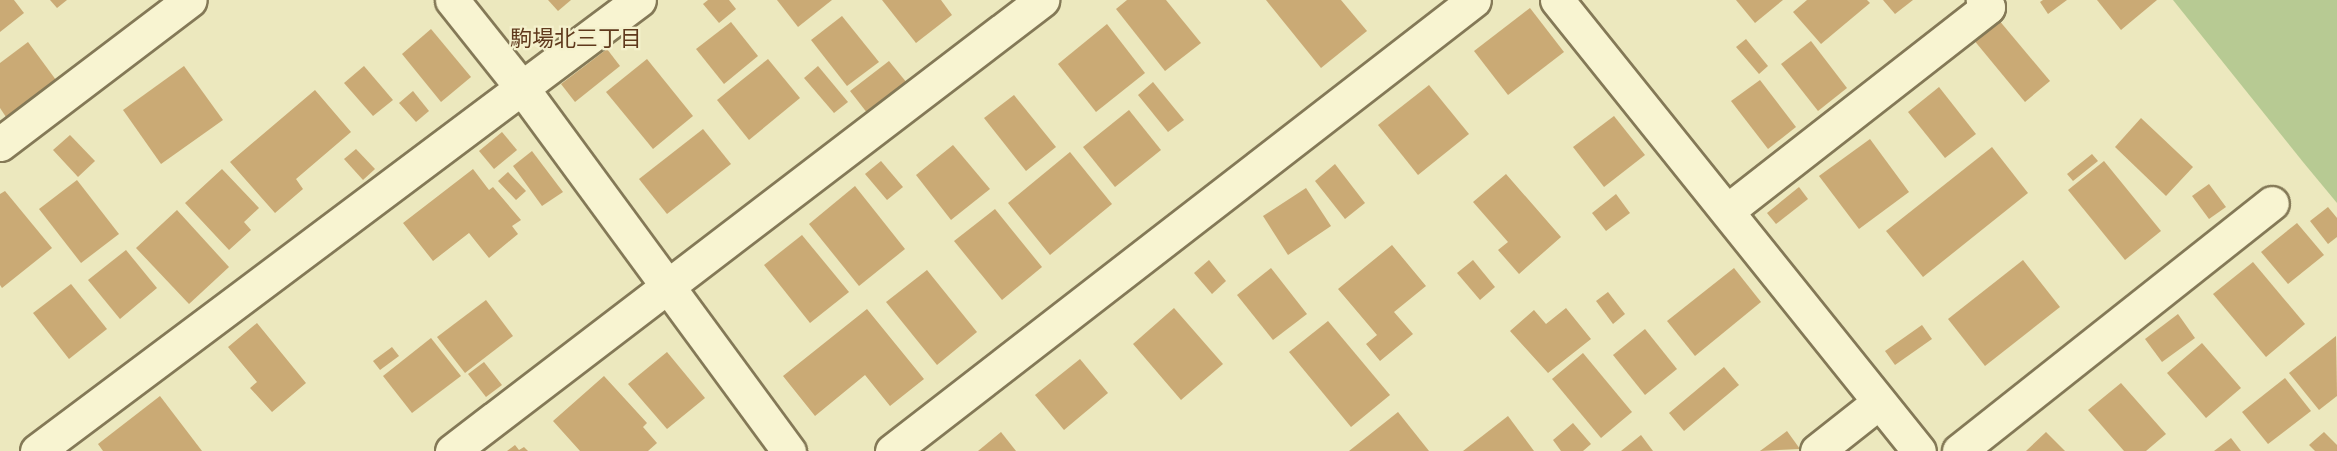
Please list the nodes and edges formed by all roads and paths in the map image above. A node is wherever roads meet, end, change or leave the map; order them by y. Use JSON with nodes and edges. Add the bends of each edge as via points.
{"nodes":[{"id":1,"x":190,"y":0,"type":"edge"},
{"id":2,"x":452,"y":0,"type":"edge"},
{"id":3,"x":639,"y":0,"type":"edge"},
{"id":4,"x":1042,"y":0,"type":"edge"},
{"id":5,"x":1474,"y":0,"type":"edge"},
{"id":6,"x":1983,"y":0,"type":"edge"},
{"id":7,"x":1573,"y":5,"type":"edge"},
{"id":8,"x":522,"y":88,"type":"junction"},
{"id":9,"x":0,"y":144,"type":"edge"},
{"id":10,"x":2272,"y":202,"type":"dead end"},
{"id":11,"x":1727,"y":211,"type":"junction"},
{"id":12,"x":666,"y":286,"type":"junction"},
{"id":13,"x":1879,"y":402,"type":"junction"},
{"id":14,"x":37,"y":451,"type":"edge"},
{"id":15,"x":452,"y":451,"type":"edge"},
{"id":16,"x":789,"y":451,"type":"edge"},
{"id":17,"x":892,"y":451,"type":"edge"},
{"id":18,"x":1817,"y":451,"type":"edge"},
{"id":19,"x":1919,"y":451,"type":"edge"},
{"id":20,"x":1959,"y":451,"type":"edge"}],
"edges":[{"from":1,"to":9,"type":"street"},
{"from":2,"to":8,"type":"street"},
{"from":3,"to":8,"type":"street"},
{"from":4,"to":12,"type":"street"},
{"from":5,"to":17,"type":"street"},
{"from":6,"to":11,"type":"street","via":[[1988,7]]},
{"from":7,"to":11,"type":"street"},
{"from":8,"to":12,"type":"street"},
{"from":8,"to":14,"type":"street"},
{"from":10,"to":20,"type":"street"},
{"from":11,"to":13,"type":"street"},
{"from":12,"to":15,"type":"street"},
{"from":12,"to":16,"type":"street"},
{"from":13,"to":18,"type":"street"},
{"from":13,"to":19,"type":"street"}]}
